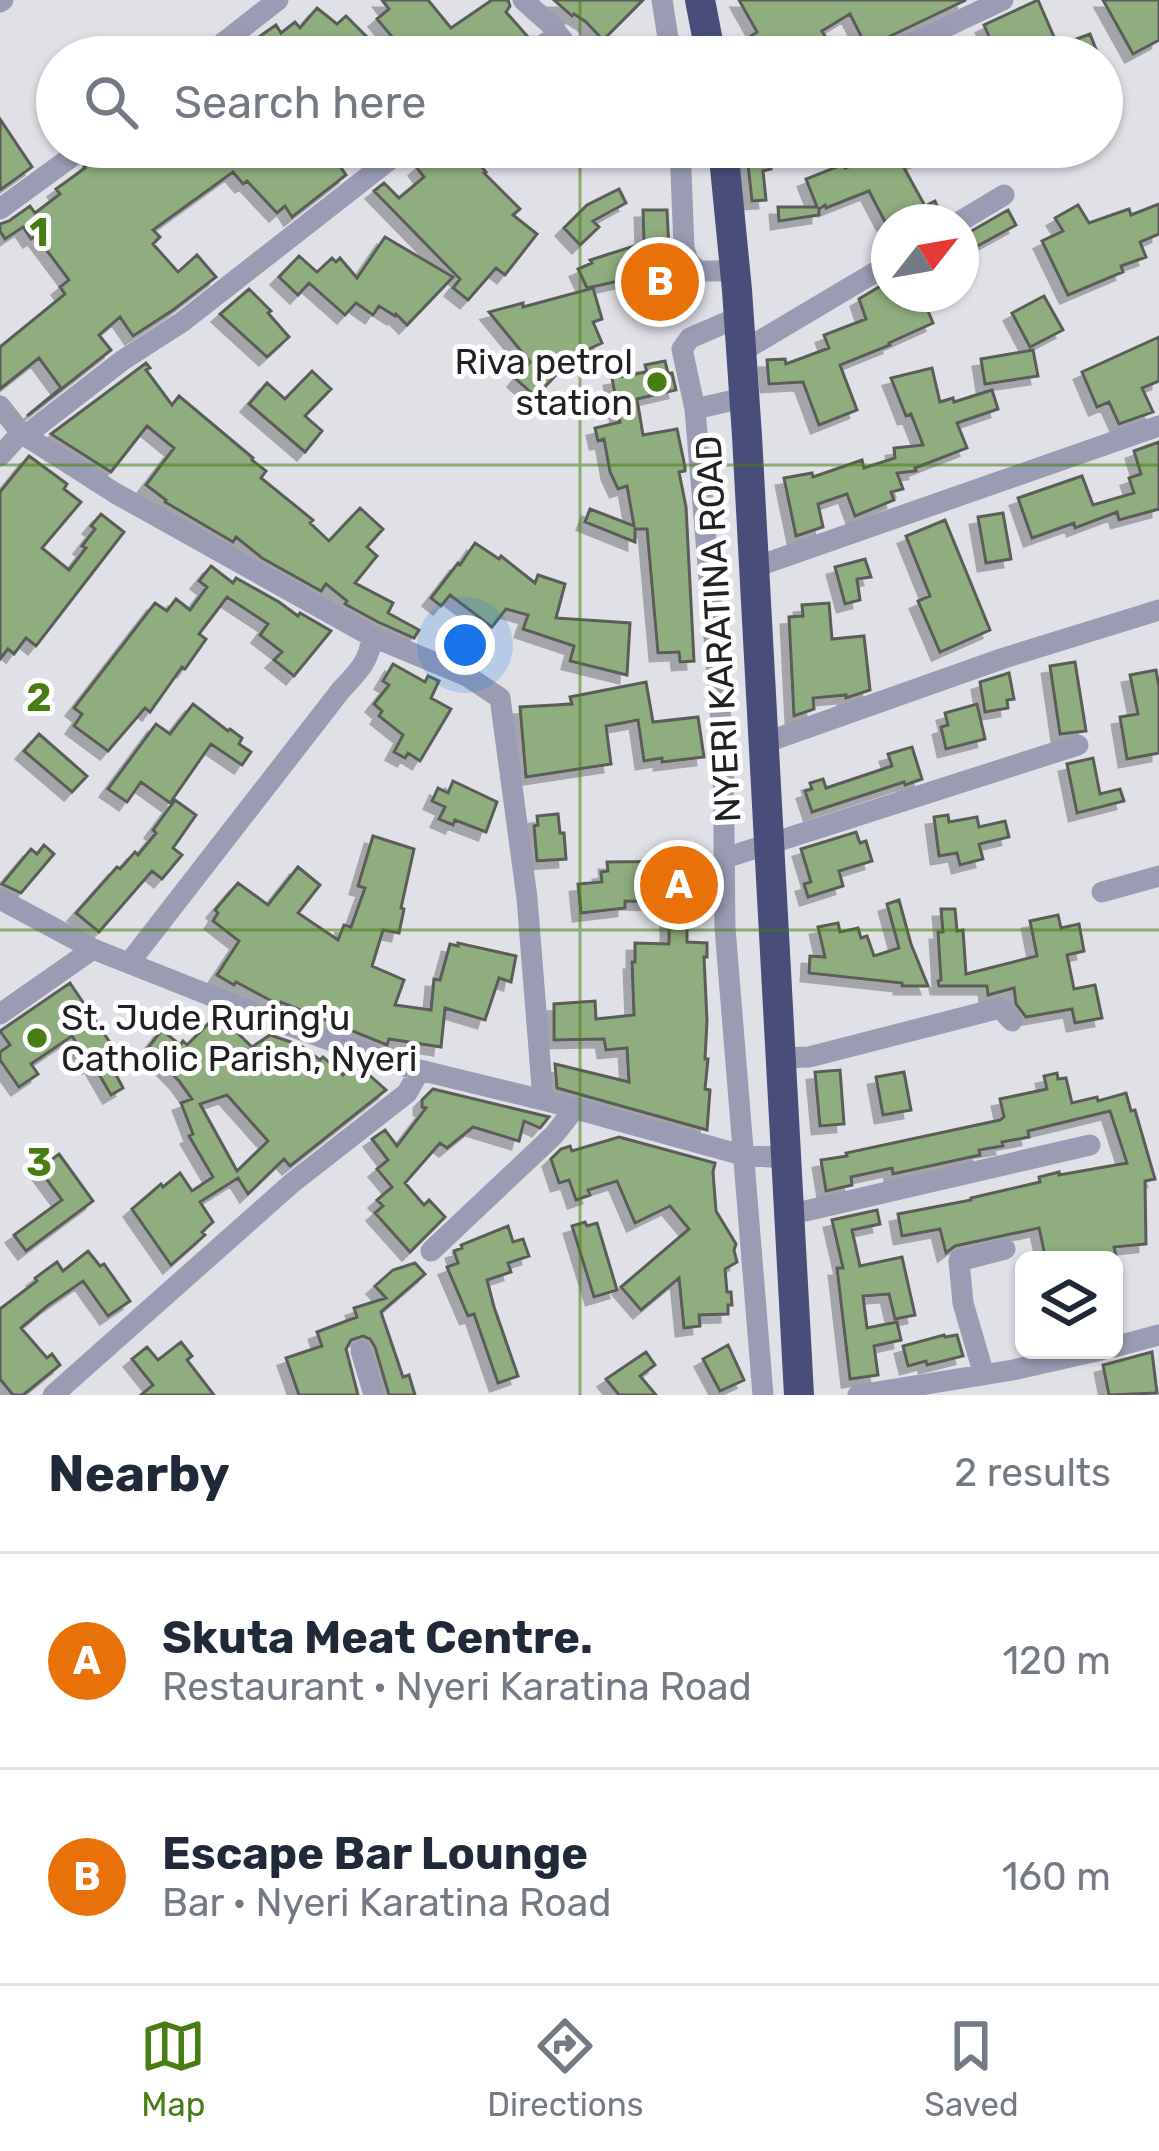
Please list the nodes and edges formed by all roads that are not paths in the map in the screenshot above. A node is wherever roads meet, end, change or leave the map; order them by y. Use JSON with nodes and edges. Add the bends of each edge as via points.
{"nodes":[{"id":1,"x":278,"y":0,"type":"edge"},
{"id":2,"x":523,"y":0,"type":"edge"},
{"id":3,"x":662,"y":0,"type":"edge"},
{"id":4,"x":700,"y":0,"type":"edge"},
{"id":5,"x":1003,"y":0,"type":"edge"},
{"id":6,"x":557,"y":35,"type":"edge"},
{"id":7,"x":232,"y":36,"type":"edge"},
{"id":8,"x":668,"y":36,"type":"edge"},
{"id":9,"x":707,"y":36,"type":"edge"},
{"id":10,"x":927,"y":36,"type":"edge"},
{"id":11,"x":56,"y":168,"type":"edge"},
{"id":12,"x":379,"y":168,"type":"edge"},
{"id":13,"x":681,"y":168,"type":"edge"},
{"id":14,"x":724,"y":168,"type":"edge"},
{"id":15,"x":1004,"y":195,"type":"dead end"},
{"id":16,"x":0,"y":209,"type":"edge"},
{"id":17,"x":979,"y":210,"type":"edge"},
{"id":18,"x":734,"y":271,"type":"junction"},
{"id":19,"x":871,"y":275,"type":"edge"},
{"id":20,"x":739,"y":317,"type":"junction"},
{"id":21,"x":741,"y":352,"type":"junction"},
{"id":22,"x":743,"y":398,"type":"junction"},
{"id":23,"x":0,"y":406,"type":"edge"},
{"id":24,"x":695,"y":410,"type":"junction"},
{"id":25,"x":1159,"y":426,"type":"edge"},
{"id":26,"x":24,"y":434,"type":"junction"},
{"id":27,"x":0,"y":457,"type":"edge"},
{"id":28,"x":752,"y":568,"type":"junction"},
{"id":29,"x":1159,"y":610,"type":"edge"},
{"id":30,"x":371,"y":636,"type":"junction"},
{"id":31,"x":764,"y":743,"type":"junction"},
{"id":32,"x":1078,"y":745,"type":"dead end"},
{"id":33,"x":771,"y":842,"type":"junction"},
{"id":34,"x":725,"y":858,"type":"junction"},
{"id":35,"x":1159,"y":876,"type":"edge"},
{"id":36,"x":1102,"y":892,"type":"dead end"},
{"id":37,"x":0,"y":899,"type":"edge"},
{"id":38,"x":93,"y":949,"type":"junction"},
{"id":39,"x":129,"y":963,"type":"junction"},
{"id":40,"x":0,"y":1014,"type":"edge"},
{"id":41,"x":1012,"y":1021,"type":"dead end"},
{"id":42,"x":780,"y":1058,"type":"junction"},
{"id":43,"x":420,"y":1070,"type":"junction"},
{"id":44,"x":542,"y":1100,"type":"junction"},
{"id":45,"x":575,"y":1108,"type":"junction"},
{"id":46,"x":1090,"y":1145,"type":"dead end"},
{"id":47,"x":742,"y":1155,"type":"junction"},
{"id":48,"x":785,"y":1158,"type":"junction"},
{"id":49,"x":788,"y":1214,"type":"junction"},
{"id":50,"x":1005,"y":1249,"type":"dead end"},
{"id":51,"x":430,"y":1251,"type":"dead end"},
{"id":52,"x":1159,"y":1335,"type":"edge"},
{"id":53,"x":1123,"y":1345,"type":"edge"},
{"id":54,"x":796,"y":1348,"type":"junction"},
{"id":55,"x":759,"y":1351,"type":"junction"},
{"id":56,"x":361,"y":1352,"type":"dead end"},
{"id":57,"x":1059,"y":1359,"type":"edge"},
{"id":58,"x":984,"y":1375,"type":"junction"},
{"id":59,"x":953,"y":1388,"type":"edge"},
{"id":60,"x":52,"y":1395,"type":"edge"},
{"id":61,"x":374,"y":1395,"type":"edge"},
{"id":62,"x":763,"y":1395,"type":"edge"},
{"id":63,"x":799,"y":1395,"type":"edge"},
{"id":64,"x":858,"y":1395,"type":"edge"}],
"edges":[{"from":1,"to":7,"type":"street"},
{"from":2,"to":6,"type":"street"},
{"from":3,"to":8,"type":"street"},
{"from":4,"to":9,"type":"highway"},
{"from":5,"to":10,"type":"street"},
{"from":11,"to":16,"type":"street"},
{"from":12,"to":26,"type":"street"},
{"from":13,"to":18,"type":"street","via":[[688,261],[698,271]]},
{"from":14,"to":18,"type":"highway","name":"NYERI KARATINA ROAD"},
{"from":15,"to":17,"type":"street"},
{"from":18,"to":20,"type":"highway","name":"NYERI KARATINA ROAD"},
{"from":19,"to":21,"type":"street"},
{"from":20,"to":21,"type":"highway","name":"NYERI KARATINA ROAD"},
{"from":20,"to":24,"type":"street","via":[[682,349]]},
{"from":21,"to":22,"type":"highway","name":"NYERI KARATINA ROAD"},
{"from":22,"to":24,"type":"street"},
{"from":22,"to":28,"type":"highway","name":"NYERI KARATINA ROAD"},
{"from":23,"to":26,"type":"street"},
{"from":24,"to":34,"type":"street"},
{"from":25,"to":28,"type":"street"},
{"from":26,"to":27,"type":"street"},
{"from":26,"to":30,"type":"street"},
{"from":28,"to":31,"type":"highway","name":"NYERI KARATINA ROAD"},
{"from":29,"to":31,"type":"street"},
{"from":30,"to":39,"type":"street","via":[[361,669]]},
{"from":30,"to":44,"type":"street","via":[[500,698],[527,898]]},
{"from":31,"to":33,"type":"highway","name":"NYERI KARATINA ROAD"},
{"from":32,"to":33,"type":"street"},
{"from":33,"to":34,"type":"street"},
{"from":33,"to":42,"type":"highway","name":"NYERI KARATINA ROAD"},
{"from":34,"to":47,"type":"street"},
{"from":35,"to":36,"type":"street"},
{"from":37,"to":38,"type":"street"},
{"from":38,"to":39,"type":"street"},
{"from":38,"to":40,"type":"street"},
{"from":39,"to":43,"type":"street"},
{"from":41,"to":42,"type":"street","via":[[1000,1008]]},
{"from":42,"to":48,"type":"highway","name":"NYERI KARATINA ROAD"},
{"from":43,"to":44,"type":"street"},
{"from":43,"to":60,"type":"street","via":[[407,1093]]},
{"from":44,"to":45,"type":"street"},
{"from":45,"to":47,"type":"street"},
{"from":45,"to":51,"type":"street"},
{"from":46,"to":49,"type":"street"},
{"from":47,"to":48,"type":"street"},
{"from":47,"to":55,"type":"street"},
{"from":48,"to":49,"type":"highway","name":"NYERI KARATINA ROAD"},
{"from":49,"to":54,"type":"highway","name":"NYERI KARATINA ROAD"},
{"from":50,"to":58,"type":"street","via":[[958,1261]]},
{"from":52,"to":53,"type":"street"},
{"from":54,"to":55,"type":"street"},
{"from":54,"to":63,"type":"highway","name":"NYERI KARATINA ROAD"},
{"from":55,"to":62,"type":"street"},
{"from":56,"to":61,"type":"street"},
{"from":57,"to":58,"type":"street"},
{"from":58,"to":59,"type":"street"},
{"from":59,"to":64,"type":"street"}]}
